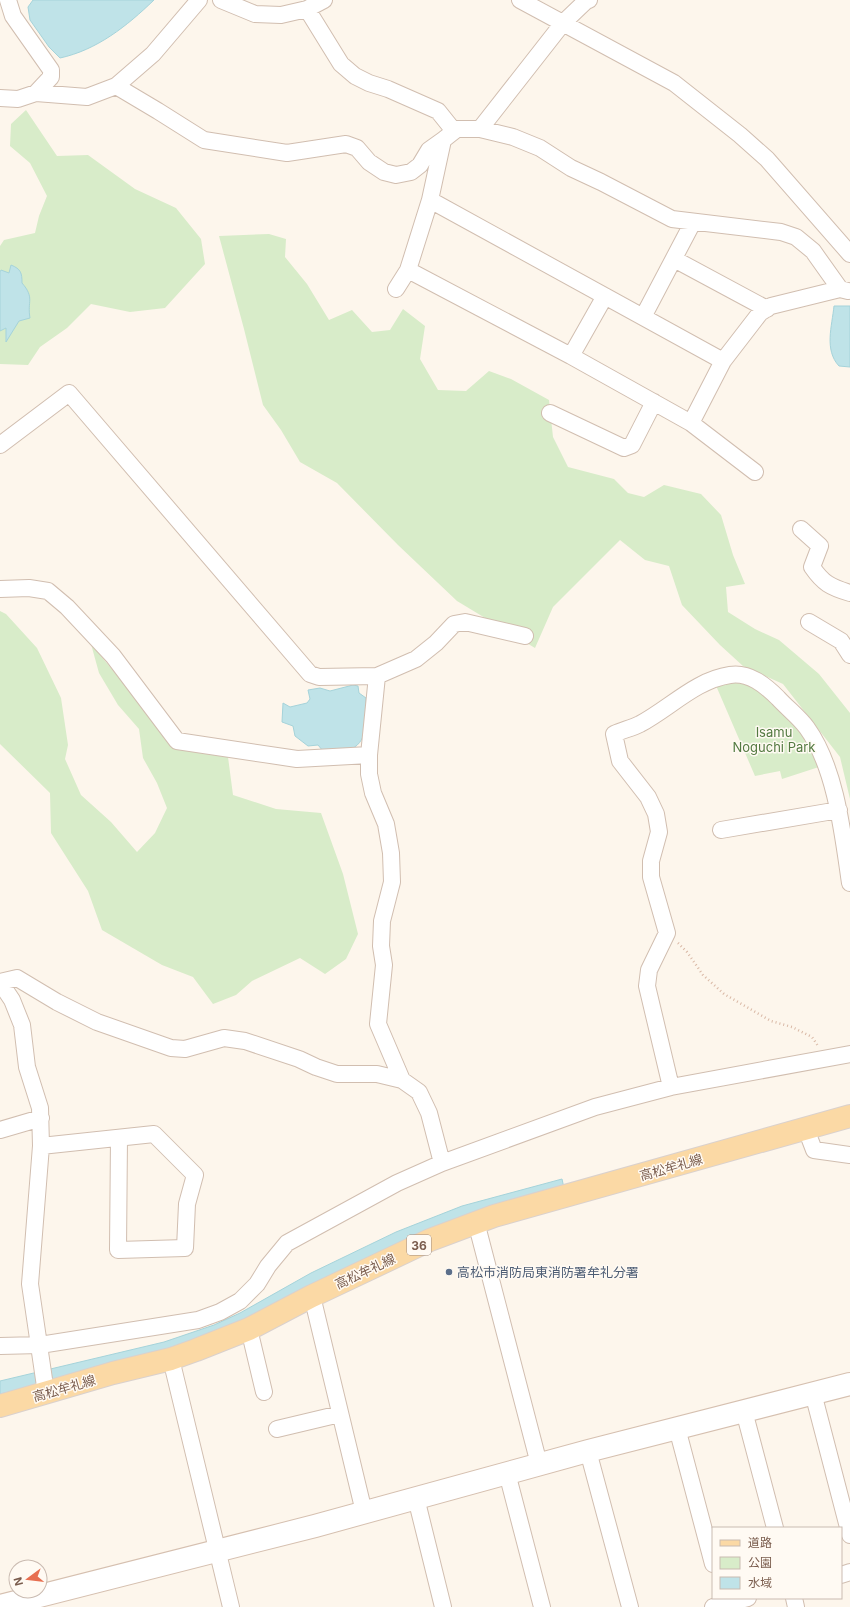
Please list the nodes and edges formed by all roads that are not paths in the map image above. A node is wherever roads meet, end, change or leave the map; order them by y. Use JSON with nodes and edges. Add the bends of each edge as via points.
{"nodes":[{"id":1,"x":8,"y":0,"type":"edge"},
{"id":2,"x":199,"y":0,"type":"edge"},
{"id":3,"x":221,"y":0,"type":"edge"},
{"id":4,"x":324,"y":0,"type":"edge"},
{"id":5,"x":520,"y":0,"type":"edge"},
{"id":6,"x":589,"y":0,"type":"edge"},
{"id":7,"x":307,"y":9,"type":"junction"},
{"id":8,"x":563,"y":23,"type":"junction"},
{"id":9,"x":116,"y":86,"type":"junction"},
{"id":10,"x":36,"y":93,"type":"junction"},
{"id":11,"x":0,"y":98,"type":"edge"},
{"id":12,"x":480,"y":129,"type":"junction"},
{"id":13,"x":448,"y":135,"type":"junction"},
{"id":14,"x":430,"y":200,"type":"junction"},
{"id":15,"x":693,"y":222,"type":"junction"},
{"id":16,"x":850,"y":254,"type":"edge"},
{"id":17,"x":674,"y":259,"type":"junction"},
{"id":18,"x":408,"y":270,"type":"junction"},
{"id":19,"x":396,"y":289,"type":"dead end"},
{"id":20,"x":845,"y":290,"type":"edge"},
{"id":21,"x":605,"y":296,"type":"junction"},
{"id":22,"x":767,"y":308,"type":"junction"},
{"id":23,"x":643,"y":317,"type":"junction"},
{"id":24,"x":571,"y":356,"type":"junction"},
{"id":25,"x":723,"y":360,"type":"junction"},
{"id":26,"x":654,"y":402,"type":"junction"},
{"id":27,"x":550,"y":413,"type":"dead end"},
{"id":28,"x":691,"y":423,"type":"junction"},
{"id":29,"x":0,"y":445,"type":"edge"},
{"id":30,"x":755,"y":472,"type":"dead end"},
{"id":31,"x":801,"y":529,"type":"dead end"},
{"id":32,"x":0,"y":589,"type":"edge"},
{"id":33,"x":850,"y":593,"type":"edge"},
{"id":34,"x":809,"y":622,"type":"dead end"},
{"id":35,"x":526,"y":636,"type":"dead end"},
{"id":36,"x":848,"y":648,"type":"edge"},
{"id":37,"x":376,"y":676,"type":"junction"},
{"id":38,"x":369,"y":754,"type":"junction"},
{"id":39,"x":839,"y":810,"type":"junction"},
{"id":40,"x":721,"y":830,"type":"dead end"},
{"id":41,"x":850,"y":883,"type":"edge"},
{"id":42,"x":0,"y":982,"type":"edge"},
{"id":43,"x":850,"y":1054,"type":"edge"},
{"id":44,"x":402,"y":1080,"type":"junction"},
{"id":45,"x":671,"y":1087,"type":"junction"},
{"id":46,"x":850,"y":1116,"type":"edge"},
{"id":47,"x":41,"y":1118,"type":"junction"},
{"id":48,"x":806,"y":1129,"type":"junction"},
{"id":49,"x":0,"y":1130,"type":"edge"},
{"id":50,"x":119,"y":1138,"type":"junction"},
{"id":51,"x":41,"y":1146,"type":"junction"},
{"id":52,"x":850,"y":1155,"type":"edge"},
{"id":53,"x":442,"y":1163,"type":"junction"},
{"id":54,"x":476,"y":1222,"type":"junction"},
{"id":55,"x":312,"y":1296,"type":"junction"},
{"id":56,"x":249,"y":1329,"type":"junction"},
{"id":57,"x":40,"y":1345,"type":"junction"},
{"id":58,"x":0,"y":1346,"type":"edge"},
{"id":59,"x":171,"y":1359,"type":"junction"},
{"id":60,"x":850,"y":1384,"type":"edge"},
{"id":61,"x":264,"y":1392,"type":"dead end"},
{"id":62,"x":46,"y":1393,"type":"junction"},
{"id":63,"x":813,"y":1393,"type":"junction"},
{"id":64,"x":0,"y":1406,"type":"edge"},
{"id":65,"x":744,"y":1411,"type":"junction"},
{"id":66,"x":340,"y":1414,"type":"junction"},
{"id":67,"x":677,"y":1428,"type":"junction"},
{"id":68,"x":277,"y":1429,"type":"dead end"},
{"id":69,"x":588,"y":1451,"type":"junction"},
{"id":70,"x":539,"y":1464,"type":"junction"},
{"id":71,"x":507,"y":1473,"type":"junction"},
{"id":72,"x":416,"y":1498,"type":"junction"},
{"id":73,"x":364,"y":1512,"type":"junction"},
{"id":74,"x":775,"y":1527,"type":"edge"},
{"id":75,"x":850,"y":1535,"type":"edge"},
{"id":76,"x":218,"y":1551,"type":"junction"},
{"id":77,"x":712,"y":1560,"type":"edge"},
{"id":78,"x":744,"y":1599,"type":"edge"},
{"id":79,"x":721,"y":1604,"type":"edge"},
{"id":80,"x":0,"y":1606,"type":"edge"},
{"id":81,"x":232,"y":1607,"type":"edge"},
{"id":82,"x":443,"y":1607,"type":"edge"},
{"id":83,"x":542,"y":1607,"type":"edge"},
{"id":84,"x":630,"y":1607,"type":"edge"}],
"edges":[{"from":1,"to":10,"type":"street","via":[[13,16],[51,70],[50,77]]},
{"from":2,"to":9,"type":"street","via":[[153,54]]},
{"from":3,"to":7,"type":"street","via":[[255,14],[281,15]]},
{"from":4,"to":7,"type":"street"},
{"from":5,"to":8,"type":"street"},
{"from":6,"to":8,"type":"street"},
{"from":7,"to":13,"type":"street","via":[[341,64],[355,76],[369,83],[438,111]]},
{"from":8,"to":12,"type":"street"},
{"from":8,"to":16,"type":"street","via":[[674,83],[740,135],[767,159]]},
{"from":9,"to":10,"type":"street","via":[[87,97]]},
{"from":9,"to":13,"type":"street","via":[[204,140],[287,153],[346,144],[357,148],[369,162],[384,172],[396,175],[411,172],[420,165],[429,150]]},
{"from":10,"to":11,"type":"street","via":[[18,99]]},
{"from":12,"to":13,"type":"street","via":[[457,129]]},
{"from":12,"to":15,"type":"street","via":[[513,137],[540,148],[571,168],[672,219]]},
{"from":13,"to":14,"type":"street"},
{"from":14,"to":18,"type":"street"},
{"from":14,"to":21,"type":"street"},
{"from":15,"to":17,"type":"street"},
{"from":15,"to":20,"type":"street","via":[[781,232],[796,238],[813,251]]},
{"from":17,"to":22,"type":"street"},
{"from":17,"to":23,"type":"street"},
{"from":18,"to":19,"type":"street"},
{"from":18,"to":24,"type":"street"},
{"from":20,"to":22,"type":"street"},
{"from":21,"to":23,"type":"street"},
{"from":21,"to":24,"type":"street"},
{"from":22,"to":25,"type":"street","via":[[760,313]]},
{"from":23,"to":25,"type":"street"},
{"from":24,"to":26,"type":"street"},
{"from":25,"to":28,"type":"street"},
{"from":26,"to":27,"type":"street","via":[[632,445],[624,448]]},
{"from":26,"to":28,"type":"street"},
{"from":28,"to":30,"type":"street"},
{"from":29,"to":37,"type":"street","via":[[69,393],[310,674],[319,677]]},
{"from":31,"to":33,"type":"street","via":[[820,546],[812,567],[821,580]]},
{"from":32,"to":38,"type":"street","via":[[29,588],[48,591],[58,599],[113,656],[177,741],[297,759]]},
{"from":34,"to":36,"type":"street"},
{"from":35,"to":37,"type":"street","via":[[465,622],[454,624],[436,644],[416,659]]},
{"from":37,"to":38,"type":"street"},
{"from":38,"to":44,"type":"street","via":[[369,774],[373,793],[386,824],[392,882],[382,921],[381,946],[384,965],[378,1024]]},
{"from":39,"to":40,"type":"street"},
{"from":39,"to":41,"type":"street"},
{"from":39,"to":45,"type":"street","via":[[820,751],[807,728],[767,687],[750,677],[732,674],[713,680],[689,692],[640,724],[614,734],[620,761],[648,797],[656,814],[659,832],[651,861],[652,877],[667,933],[649,970],[647,986]]},
{"from":42,"to":44,"type":"street","via":[[17,978],[97,1022],[171,1048],[185,1049],[224,1038],[299,1059],[337,1074],[377,1074]]},
{"from":42,"to":47,"type":"street","via":[[12,1000],[22,1025],[27,1067]]},
{"from":43,"to":45,"type":"street"},
{"from":44,"to":53,"type":"street","via":[[419,1092],[429,1113]]},
{"from":45,"to":53,"type":"street","via":[[594,1107]]},
{"from":46,"to":48,"type":"main road","name":"高松牟礼線","number":"36"},
{"from":47,"to":49,"type":"street"},
{"from":47,"to":51,"type":"street"},
{"from":48,"to":52,"type":"street","via":[[814,1150]]},
{"from":48,"to":54,"type":"main road","name":"高松牟礼線","number":"36"},
{"from":50,"to":50,"type":"street","via":[[154,1134],[195,1175],[187,1204],[185,1248],[118,1250]]},
{"from":50,"to":51,"type":"street"},
{"from":51,"to":57,"type":"street","via":[[30,1284]]},
{"from":53,"to":57,"type":"street","via":[[397,1183],[287,1243],[257,1284],[240,1301],[220,1312],[198,1320]]},
{"from":54,"to":55,"type":"main road","name":"高松牟礼線","number":"36","via":[[430,1240]]},
{"from":54,"to":70,"type":"street"},
{"from":55,"to":56,"type":"main road","name":"高松牟礼線","number":"36"},
{"from":55,"to":66,"type":"street"},
{"from":56,"to":59,"type":"main road","name":"高松牟礼線","number":"36"},
{"from":56,"to":61,"type":"street"},
{"from":57,"to":58,"type":"street"},
{"from":57,"to":62,"type":"street"},
{"from":59,"to":62,"type":"main road","name":"高松牟礼線","number":"36"},
{"from":59,"to":76,"type":"street"},
{"from":60,"to":63,"type":"street"},
{"from":62,"to":64,"type":"main road","name":"高松牟礼線","number":"36"},
{"from":63,"to":65,"type":"street"},
{"from":63,"to":75,"type":"street"},
{"from":65,"to":67,"type":"street"},
{"from":65,"to":74,"type":"street"},
{"from":66,"to":68,"type":"street"},
{"from":66,"to":73,"type":"street"},
{"from":67,"to":69,"type":"street"},
{"from":67,"to":77,"type":"street"},
{"from":69,"to":70,"type":"street"},
{"from":69,"to":84,"type":"street"},
{"from":70,"to":71,"type":"street"},
{"from":71,"to":72,"type":"street"},
{"from":71,"to":83,"type":"street"},
{"from":72,"to":73,"type":"street"},
{"from":72,"to":82,"type":"street"},
{"from":73,"to":76,"type":"street"},
{"from":76,"to":80,"type":"street"},
{"from":76,"to":81,"type":"street"},
{"from":78,"to":79,"type":"street"}]}
